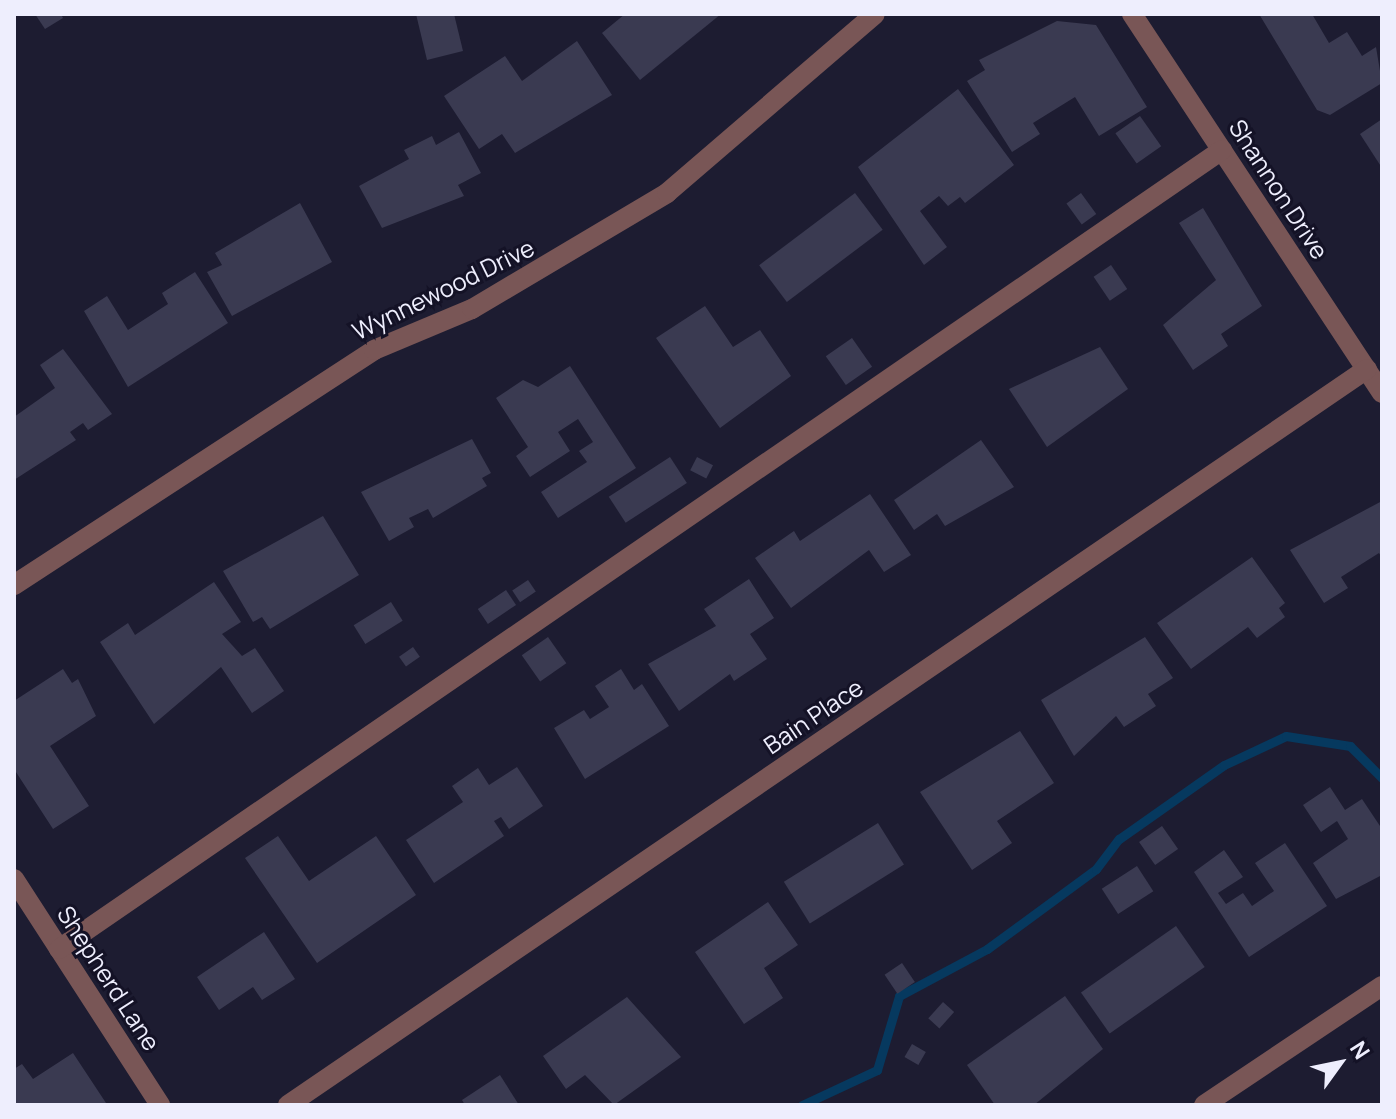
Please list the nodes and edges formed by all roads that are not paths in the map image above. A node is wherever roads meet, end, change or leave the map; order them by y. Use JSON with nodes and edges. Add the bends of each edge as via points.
{"nodes":[{"id":1,"x":875,"y":14,"type":"edge"},
{"id":2,"x":1132,"y":14,"type":"edge"},
{"id":3,"x":1222,"y":150,"type":"junction"},
{"id":4,"x":1367,"y":369,"type":"junction"},
{"id":5,"x":1382,"y":393,"type":"edge"},
{"id":6,"x":14,"y":585,"type":"edge"},
{"id":7,"x":14,"y":879,"type":"edge"},
{"id":8,"x":59,"y":949,"type":"junction"},
{"id":9,"x":1382,"y":986,"type":"edge"},
{"id":10,"x":160,"y":1105,"type":"edge"},
{"id":11,"x":288,"y":1105,"type":"edge"},
{"id":12,"x":1204,"y":1105,"type":"edge"}],
"edges":[{"from":1,"to":6,"type":"street","name":"Wynnewood Drive","via":[[667,193],[472,309],[374,350]]},
{"from":2,"to":3,"type":"street","name":"Shannon Drive"},
{"from":3,"to":4,"type":"street","name":"Shannon Drive"},
{"from":3,"to":8,"type":"street"},
{"from":4,"to":5,"type":"street","name":"Shannon Drive"},
{"from":4,"to":11,"type":"street","name":"Bain Place"},
{"from":7,"to":8,"type":"street","name":"Shepherd Lane"},
{"from":8,"to":10,"type":"street","name":"Shepherd Lane"},
{"from":9,"to":12,"type":"street"}]}
